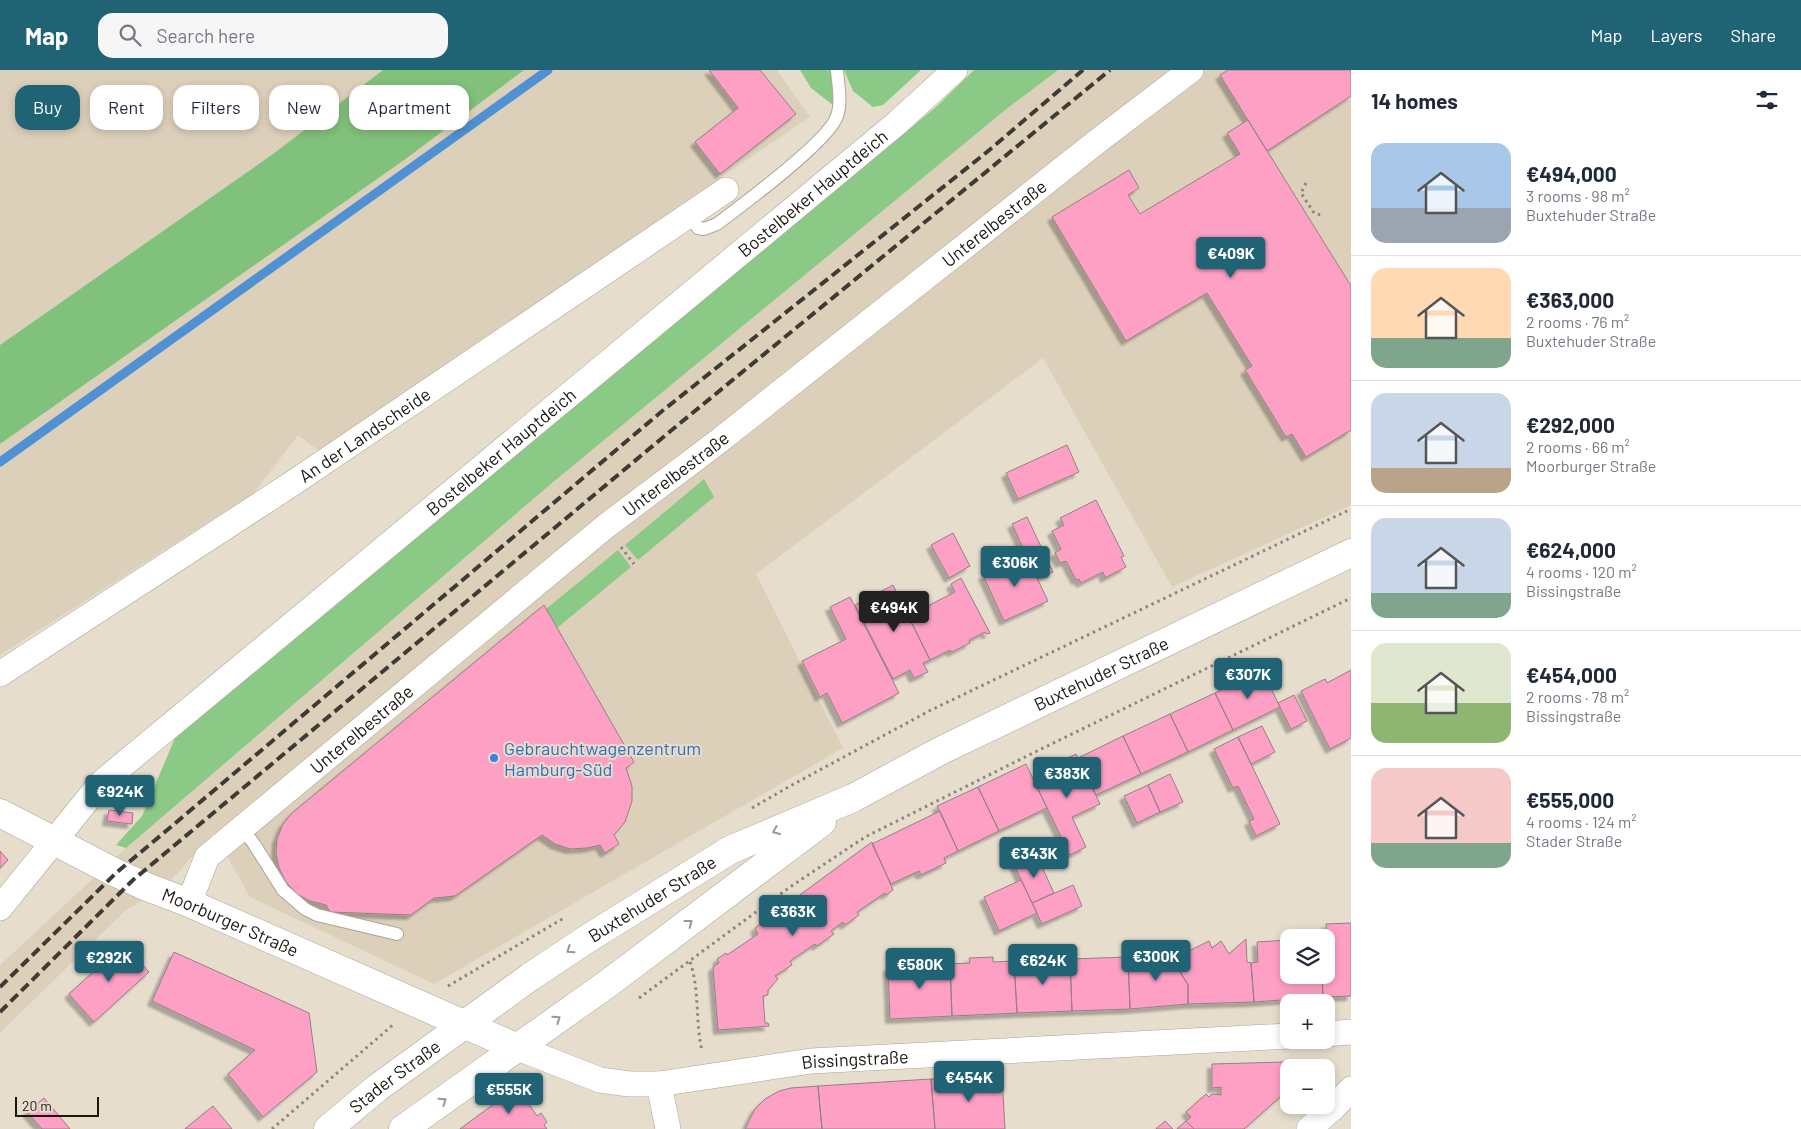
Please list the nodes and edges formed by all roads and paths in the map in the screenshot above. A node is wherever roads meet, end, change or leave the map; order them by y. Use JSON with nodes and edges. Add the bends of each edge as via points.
{"nodes":[{"id":1,"x":836,"y":70,"type":"edge"},
{"id":2,"x":955,"y":70,"type":"edge"},
{"id":3,"x":1192,"y":70,"type":"edge"},
{"id":4,"x":1306,"y":183,"type":"dead end"},
{"id":5,"x":726,"y":190,"type":"dead end"},
{"id":6,"x":1306,"y":200,"type":"junction"},
{"id":7,"x":1300,"y":203,"type":"dead end"},
{"id":8,"x":689,"y":215,"type":"junction"},
{"id":9,"x":1324,"y":216,"type":"dead end"},
{"id":10,"x":621,"y":547,"type":"dead end"},
{"id":11,"x":1351,"y":553,"type":"edge"},
{"id":12,"x":634,"y":564,"type":"dead end"},
{"id":13,"x":1351,"y":598,"type":"edge"},
{"id":14,"x":0,"y":674,"type":"edge"},
{"id":15,"x":853,"y":798,"type":"junction"},
{"id":16,"x":0,"y":813,"type":"edge"},
{"id":17,"x":242,"y":828,"type":"junction"},
{"id":18,"x":54,"y":840,"type":"junction"},
{"id":19,"x":188,"y":903,"type":"junction"},
{"id":20,"x":0,"y":908,"type":"edge"},
{"id":21,"x":397,"y":934,"type":"dead end"},
{"id":22,"x":690,"y":962,"type":"junction"},
{"id":23,"x":633,"y":1002,"type":"dead end"},
{"id":24,"x":463,"y":1024,"type":"junction"},
{"id":25,"x":1351,"y":1032,"type":"edge"},
{"id":26,"x":1335,"y":1033,"type":"edge"},
{"id":27,"x":1280,"y":1036,"type":"edge"},
{"id":28,"x":518,"y":1048,"type":"junction"},
{"id":29,"x":707,"y":1076,"type":"junction"},
{"id":30,"x":659,"y":1084,"type":"junction"},
{"id":31,"x":1351,"y":1089,"type":"edge"},
{"id":32,"x":328,"y":1129,"type":"edge"},
{"id":33,"x":403,"y":1129,"type":"edge"},
{"id":34,"x":668,"y":1129,"type":"edge"},
{"id":35,"x":1309,"y":1129,"type":"edge"}],
"edges":[{"from":1,"to":8,"type":"lane","via":[[837,117],[827,132],[717,224],[698,228]]},
{"from":2,"to":18,"type":"street","name":"Bostelbeker Hauptdeich","via":[[897,123],[101,783]]},
{"from":3,"to":17,"type":"street","name":"Unterelbestraße","via":[[606,526]]},
{"from":4,"to":6,"type":"path","via":[[1301,193]]},
{"from":5,"to":8,"type":"street","name":"An der Landscheide"},
{"from":6,"to":7,"type":"path"},
{"from":6,"to":9,"type":"path","via":[[1314,213]]},
{"from":8,"to":14,"type":"street","name":"An der Landscheide","via":[[293,483]]},
{"from":10,"to":12,"type":"path"},
{"from":11,"to":15,"type":"main road","name":"Buxtehuder Straße","via":[[942,750]]},
{"from":13,"to":22,"type":"path","via":[[864,837],[790,887]]},
{"from":15,"to":24,"type":"main road","name":"Buxtehuder Straße","one_way":true,"via":[[730,850],[587,939]]},
{"from":28,"to":15,"type":"main road","name":"Buxtehuder Straße","one_way":true},
{"from":16,"to":18,"type":"main road","name":"Moorburger Straße"},
{"from":17,"to":19,"type":"street","name":"Unterelbestraße","via":[[207,858]]},
{"from":17,"to":21,"type":"lane","via":[[282,890],[305,909],[317,915]]},
{"from":18,"to":19,"type":"main road","name":"Moorburger Straße","via":[[147,887]]},
{"from":18,"to":20,"type":"street","name":"Bostelbeker Hauptdeich"},
{"from":19,"to":24,"type":"main road","name":"Moorburger Straße"},
{"from":22,"to":23,"type":"path"},
{"from":22,"to":29,"type":"path","via":[[695,976],[699,1040]]},
{"from":24,"to":28,"type":"main road","name":"Moorburger Straße"},
{"from":24,"to":32,"type":"main road","name":"Stader Straße","via":[[376,1088]]},
{"from":25,"to":26,"type":"street"},
{"from":27,"to":29,"type":"street","name":"Bissingstraße","via":[[811,1061]]},
{"from":28,"to":30,"type":"street","name":"Bissingstraße","via":[[600,1080]]},
{"from":33,"to":28,"type":"main road","one_way":true},
{"from":29,"to":30,"type":"street","name":"Bissingstraße"},
{"from":30,"to":34,"type":"street"},
{"from":31,"to":35,"type":"street"}]}
